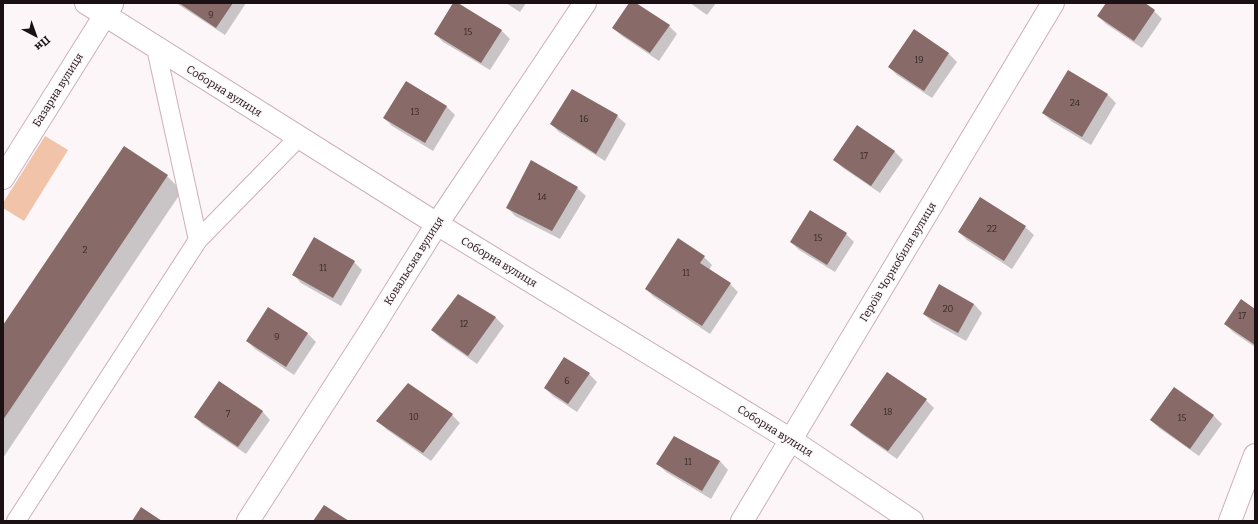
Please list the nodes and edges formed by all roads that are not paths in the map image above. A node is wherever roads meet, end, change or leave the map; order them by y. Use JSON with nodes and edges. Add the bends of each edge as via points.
{"nodes":[{"id":1,"x":86,"y":3,"type":"edge"},
{"id":2,"x":585,"y":3,"type":"edge"},
{"id":3,"x":1053,"y":3,"type":"edge"},
{"id":4,"x":109,"y":9,"type":"edge"},
{"id":5,"x":156,"y":48,"type":"junction"},
{"id":6,"x":299,"y":137,"type":"junction"},
{"id":7,"x":3,"y":178,"type":"edge"},
{"id":8,"x":437,"y":224,"type":"junction"},
{"id":9,"x":198,"y":240,"type":"junction"},
{"id":10,"x":791,"y":440,"type":"junction"},
{"id":11,"x":1255,"y":455,"type":"edge"},
{"id":12,"x":16,"y":521,"type":"edge"},
{"id":13,"x":248,"y":521,"type":"edge"},
{"id":14,"x":742,"y":521,"type":"edge"},
{"id":15,"x":912,"y":521,"type":"edge"},
{"id":16,"x":1230,"y":521,"type":"edge"}],
"edges":[{"from":1,"to":4,"type":"street","name":"Соборна вулиця"},
{"from":2,"to":8,"type":"street","name":"Ковальська вулиця"},
{"from":3,"to":10,"type":"street","name":"Героїв Чорнобиля вулиця"},
{"from":4,"to":5,"type":"street","name":"Соборна вулиця"},
{"from":4,"to":7,"type":"street","name":"Базарна вулиця"},
{"from":5,"to":6,"type":"street","name":"Соборна вулиця"},
{"from":5,"to":9,"type":"lane"},
{"from":6,"to":8,"type":"street","name":"Соборна вулиця"},
{"from":6,"to":9,"type":"lane"},
{"from":8,"to":10,"type":"street","name":"Соборна вулиця"},
{"from":8,"to":13,"type":"street","name":"Ковальська вулиця"},
{"from":9,"to":12,"type":"lane"},
{"from":10,"to":14,"type":"street","name":"Героїв Чорнобиля вулиця"},
{"from":10,"to":15,"type":"street","name":"Соборна вулиця"},
{"from":11,"to":16,"type":"street"}]}
